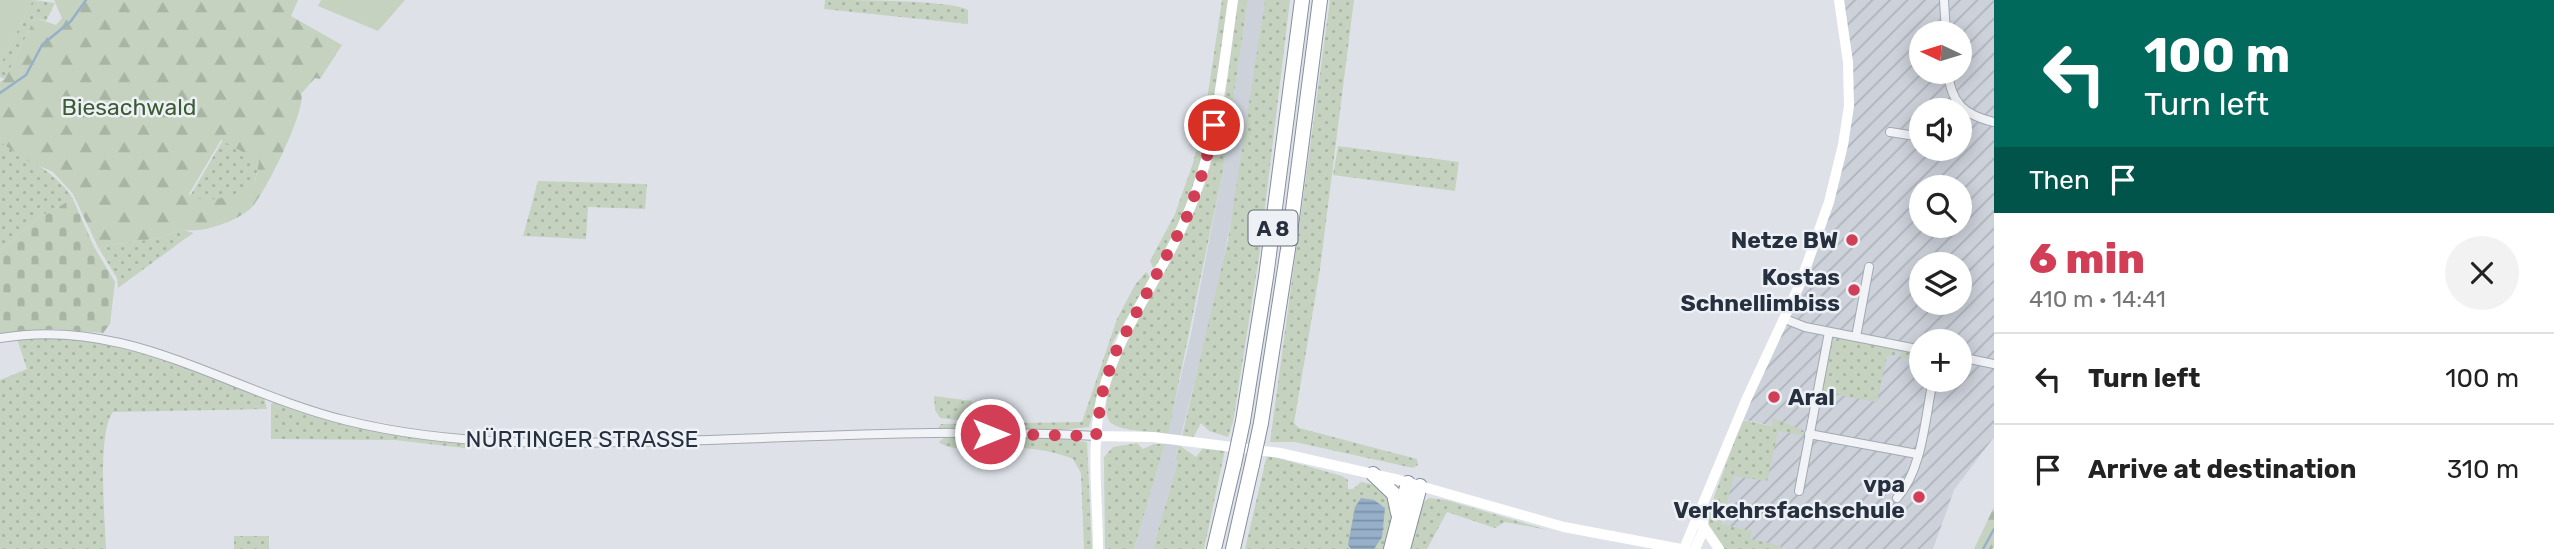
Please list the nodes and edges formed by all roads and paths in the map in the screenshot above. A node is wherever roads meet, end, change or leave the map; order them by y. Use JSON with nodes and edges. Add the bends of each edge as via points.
{"nodes":[{"id":1,"x":1233,"y":0,"type":"edge"},
{"id":2,"x":1302,"y":0,"type":"edge"},
{"id":3,"x":1320,"y":0,"type":"edge"},
{"id":4,"x":1839,"y":0,"type":"edge"},
{"id":5,"x":1944,"y":0,"type":"edge"},
{"id":6,"x":1945,"y":21,"type":"edge"},
{"id":7,"x":1972,"y":116,"type":"edge"},
{"id":8,"x":1994,"y":122,"type":"edge"},
{"id":9,"x":1890,"y":132,"type":"dead end"},
{"id":10,"x":1909,"y":135,"type":"edge"},
{"id":11,"x":1869,"y":267,"type":"dead end"},
{"id":12,"x":1785,"y":319,"type":"junction"},
{"id":13,"x":1829,"y":332,"type":"junction"},
{"id":14,"x":1856,"y":337,"type":"junction"},
{"id":15,"x":0,"y":338,"type":"edge"},
{"id":16,"x":1909,"y":347,"type":"edge"},
{"id":17,"x":1972,"y":359,"type":"edge"},
{"id":18,"x":1994,"y":363,"type":"edge"},
{"id":19,"x":1930,"y":392,"type":"edge"},
{"id":20,"x":1810,"y":434,"type":"junction"},
{"id":21,"x":1096,"y":436,"type":"junction"},
{"id":22,"x":1917,"y":454,"type":"junction"},
{"id":23,"x":1373,"y":474,"type":"junction"},
{"id":24,"x":1414,"y":484,"type":"junction"},
{"id":25,"x":1799,"y":491,"type":"dead end"},
{"id":26,"x":1246,"y":493,"type":"junction"},
{"id":27,"x":1897,"y":498,"type":"dead end"},
{"id":28,"x":1704,"y":507,"type":"junction"},
{"id":29,"x":1398,"y":518,"type":"junction"},
{"id":30,"x":1704,"y":524,"type":"junction"},
{"id":31,"x":1098,"y":549,"type":"edge"},
{"id":32,"x":1214,"y":549,"type":"edge"},
{"id":33,"x":1233,"y":549,"type":"edge"},
{"id":34,"x":1241,"y":549,"type":"edge"},
{"id":35,"x":1391,"y":549,"type":"edge"},
{"id":36,"x":1403,"y":549,"type":"edge"},
{"id":37,"x":1683,"y":549,"type":"edge"},
{"id":38,"x":1695,"y":549,"type":"edge"},
{"id":39,"x":1719,"y":549,"type":"edge"}],
"edges":[{"from":1,"to":21,"type":"main road","via":[[1204,169],[1180,232],[1116,349],[1102,394]]},
{"from":2,"to":32,"type":"highway","number":"A 8","bridge":true,"via":[[1243,421]]},
{"from":3,"to":26,"type":"highway","number":"A 8","bridge":true,"via":[[1282,297]]},
{"from":4,"to":12,"type":"main road","via":[[1849,76],[1846,132],[1822,224]]},
{"from":5,"to":6,"type":"street"},
{"from":7,"to":8,"type":"street"},
{"from":9,"to":10,"type":"street"},
{"from":11,"to":14,"type":"street"},
{"from":12,"to":13,"type":"street"},
{"from":12,"to":28,"type":"main road","via":[[1747,398]]},
{"from":13,"to":14,"type":"street"},
{"from":13,"to":20,"type":"street"},
{"from":14,"to":16,"type":"street"},
{"from":15,"to":21,"type":"street","name":"NÜRTINGER STRASSE","via":[[65,333],[120,341],[336,418],[453,438],[565,443],[964,434]]},
{"from":17,"to":18,"type":"street"},
{"from":19,"to":22,"type":"street"},
{"from":20,"to":22,"type":"street"},
{"from":20,"to":25,"type":"street"},
{"from":21,"to":23,"type":"main road","via":[[1146,436],[1247,448]]},
{"from":21,"to":31,"type":"main road"},
{"from":22,"to":27,"type":"street","via":[[1908,485]]},
{"from":23,"to":24,"type":"main road"},
{"from":23,"to":29,"type":"highway","via":[[1394,494]]},
{"from":24,"to":29,"type":"highway"},
{"from":24,"to":36,"type":"highway"},
{"from":24,"to":37,"type":"main road","via":[[1554,524]]},
{"from":26,"to":33,"type":"highway","number":"A 8"},
{"from":26,"to":34,"type":"highway"},
{"from":28,"to":30,"type":"main road"},
{"from":28,"to":37,"type":"main road"},
{"from":29,"to":35,"type":"highway"},
{"from":30,"to":38,"type":"main road"},
{"from":30,"to":39,"type":"main road"}]}
